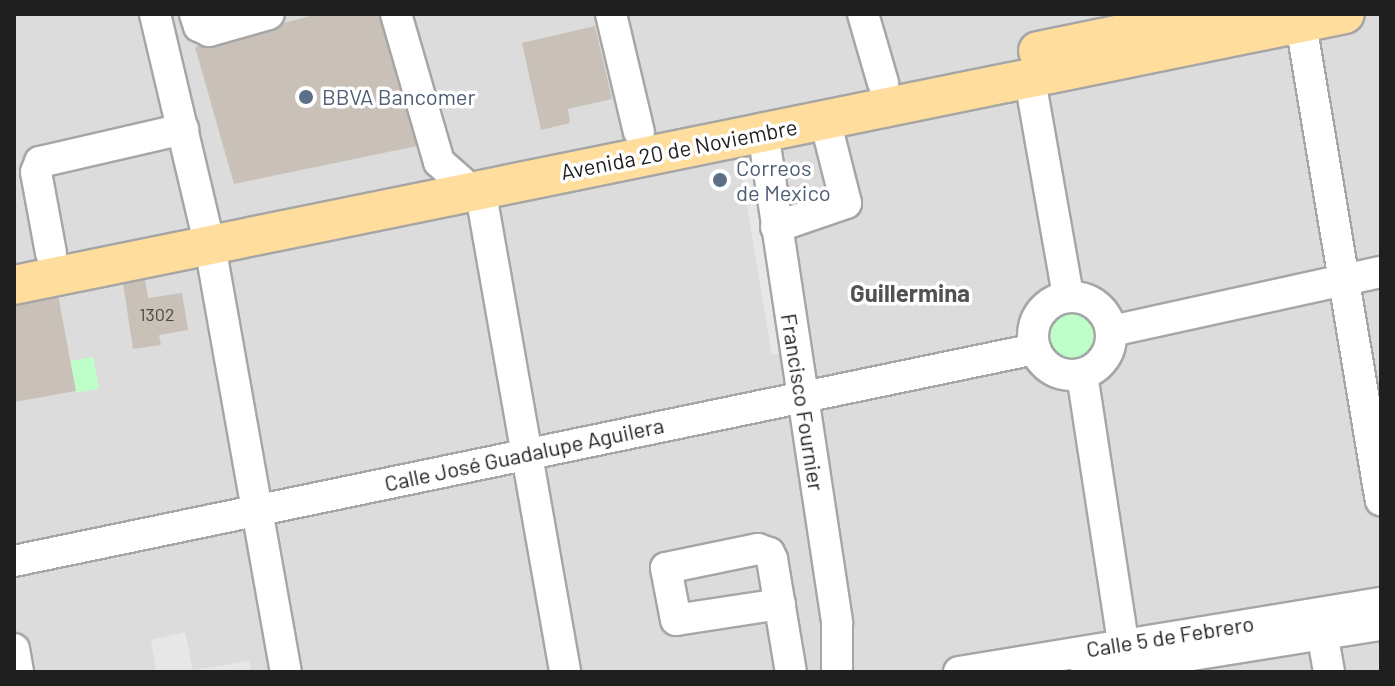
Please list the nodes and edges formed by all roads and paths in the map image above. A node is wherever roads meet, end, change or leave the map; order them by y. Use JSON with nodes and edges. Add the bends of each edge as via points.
{"nodes":[{"id":1,"x":155,"y":14,"type":"edge"},
{"id":2,"x":195,"y":14,"type":"edge"},
{"id":3,"x":269,"y":14,"type":"edge"},
{"id":4,"x":396,"y":14,"type":"edge"},
{"id":5,"x":611,"y":14,"type":"edge"},
{"id":6,"x":863,"y":14,"type":"edge"},
{"id":7,"x":1219,"y":14,"type":"edge"},
{"id":8,"x":1345,"y":14,"type":"edge"},
{"id":9,"x":1301,"y":24,"type":"junction"},
{"id":10,"x":1104,"y":26,"type":"edge"},
{"id":11,"x":1030,"y":80,"type":"junction"},
{"id":12,"x":883,"y":83,"type":"junction"},
{"id":13,"x":825,"y":120,"type":"junction"},
{"id":14,"x":183,"y":129,"type":"junction"},
{"id":15,"x":639,"y":132,"type":"junction"},
{"id":16,"x":763,"y":132,"type":"junction"},
{"id":17,"x":461,"y":180,"type":"junction"},
{"id":18,"x":776,"y":227,"type":"junction"},
{"id":19,"x":208,"y":234,"type":"junction"},
{"id":20,"x":51,"y":253,"type":"junction"},
{"id":21,"x":14,"y":260,"type":"edge"},
{"id":22,"x":1381,"y":272,"type":"edge"},
{"id":23,"x":1344,"y":280,"type":"junction"},
{"id":24,"x":14,"y":285,"type":"edge"},
{"id":25,"x":1068,"y":296,"type":"junction"},
{"id":26,"x":1112,"y":331,"type":"junction"},
{"id":27,"x":1035,"y":349,"type":"junction"},
{"id":28,"x":1082,"y":374,"type":"junction"},
{"id":29,"x":802,"y":395,"type":"junction"},
{"id":30,"x":527,"y":454,"type":"junction"},
{"id":31,"x":1381,"y":500,"type":"edge"},
{"id":32,"x":258,"y":511,"type":"junction"},
{"id":33,"x":14,"y":561,"type":"edge"},
{"id":34,"x":1381,"y":603,"type":"edge"},
{"id":35,"x":780,"y":604,"type":"dead end"},
{"id":36,"x":1320,"y":624,"type":"junction"},
{"id":37,"x":1381,"y":625,"type":"edge"},
{"id":38,"x":14,"y":649,"type":"edge"},
{"id":39,"x":1125,"y":654,"type":"junction"},
{"id":40,"x":1161,"y":656,"type":"edge"},
{"id":41,"x":18,"y":672,"type":"edge"},
{"id":42,"x":286,"y":672,"type":"edge"},
{"id":43,"x":565,"y":672,"type":"edge"},
{"id":44,"x":791,"y":672,"type":"edge"},
{"id":45,"x":837,"y":672,"type":"edge"},
{"id":46,"x":959,"y":672,"type":"edge"},
{"id":47,"x":1086,"y":672,"type":"edge"},
{"id":48,"x":1329,"y":672,"type":"edge"}],
"edges":[{"from":1,"to":14,"type":"street"},
{"from":2,"to":3,"type":"street","via":[[199,26],[209,31]]},
{"from":4,"to":17,"type":"street","via":[[436,154]]},
{"from":5,"to":15,"type":"street"},
{"from":6,"to":12,"type":"street"},
{"from":7,"to":10,"type":"main road","name":"Avenida 20 de Noviembre"},
{"from":8,"to":9,"type":"main road","name":"Avenida 20 de Noviembre"},
{"from":9,"to":11,"type":"main road","name":"Avenida 20 de Noviembre"},
{"from":9,"to":23,"type":"street"},
{"from":10,"to":12,"type":"main road","name":"Avenida 20 de Noviembre"},
{"from":11,"to":13,"type":"main road","name":"Avenida 20 de Noviembre"},
{"from":11,"to":25,"type":"street"},
{"from":12,"to":15,"type":"main road","name":"Avenida 20 de Noviembre"},
{"from":13,"to":16,"type":"main road","name":"Avenida 20 de Noviembre"},
{"from":13,"to":18,"type":"street","via":[[846,203]]},
{"from":14,"to":19,"type":"street"},
{"from":14,"to":20,"type":"street","via":[[40,162],[36,172]]},
{"from":15,"to":17,"type":"main road","name":"Avenida 20 de Noviembre"},
{"from":16,"to":17,"type":"main road","name":"Avenida 20 de Noviembre"},
{"from":16,"to":18,"type":"street","name":"Francisco Fournier"},
{"from":17,"to":19,"type":"main road","name":"Avenida 20 de Noviembre"},
{"from":17,"to":30,"type":"street","via":[[485,215]]},
{"from":18,"to":29,"type":"street","name":"Francisco Fournier"},
{"from":19,"to":20,"type":"main road","name":"Avenida 20 de Noviembre"},
{"from":19,"to":24,"type":"main road","name":"Avenida 20 de Noviembre"},
{"from":19,"to":32,"type":"street"},
{"from":20,"to":21,"type":"main road","name":"Avenida 20 de Noviembre"},
{"from":22,"to":23,"type":"street"},
{"from":23,"to":26,"type":"street"},
{"from":23,"to":31,"type":"street"},
{"from":25,"to":26,"type":"street","via":[[1092,301]]},
{"from":25,"to":27,"type":"street","via":[[1038,315]]},
{"from":26,"to":28,"type":"street","via":[[1101,363]]},
{"from":27,"to":28,"type":"street","via":[[1053,370]]},
{"from":27,"to":29,"type":"street","name":"Calle José Guadalupe Aguilera"},
{"from":28,"to":39,"type":"street"},
{"from":29,"to":30,"type":"street","name":"Calle José Guadalupe Aguilera"},
{"from":29,"to":45,"type":"street","name":"Francisco Fournier","via":[[837,623]]},
{"from":30,"to":32,"type":"street","name":"Calle José Guadalupe Aguilera"},
{"from":30,"to":43,"type":"street"},
{"from":32,"to":33,"type":"street","name":"Calle José Guadalupe Aguilera"},
{"from":32,"to":42,"type":"street"},
{"from":34,"to":36,"type":"street","name":"Calle 5 de Febrero"},
{"from":35,"to":44,"type":"street"},
{"from":36,"to":37,"type":"street","name":"Calle 5 de Febrero"},
{"from":36,"to":40,"type":"street","name":"Calle 5 de Febrero"},
{"from":36,"to":48,"type":"street"},
{"from":38,"to":41,"type":"street"},
{"from":39,"to":40,"type":"street","name":"Calle 5 de Febrero"},
{"from":39,"to":46,"type":"street","name":"Calle 5 de Febrero"},
{"from":39,"to":47,"type":"street","name":"Calle 5 de Febrero"}]}
